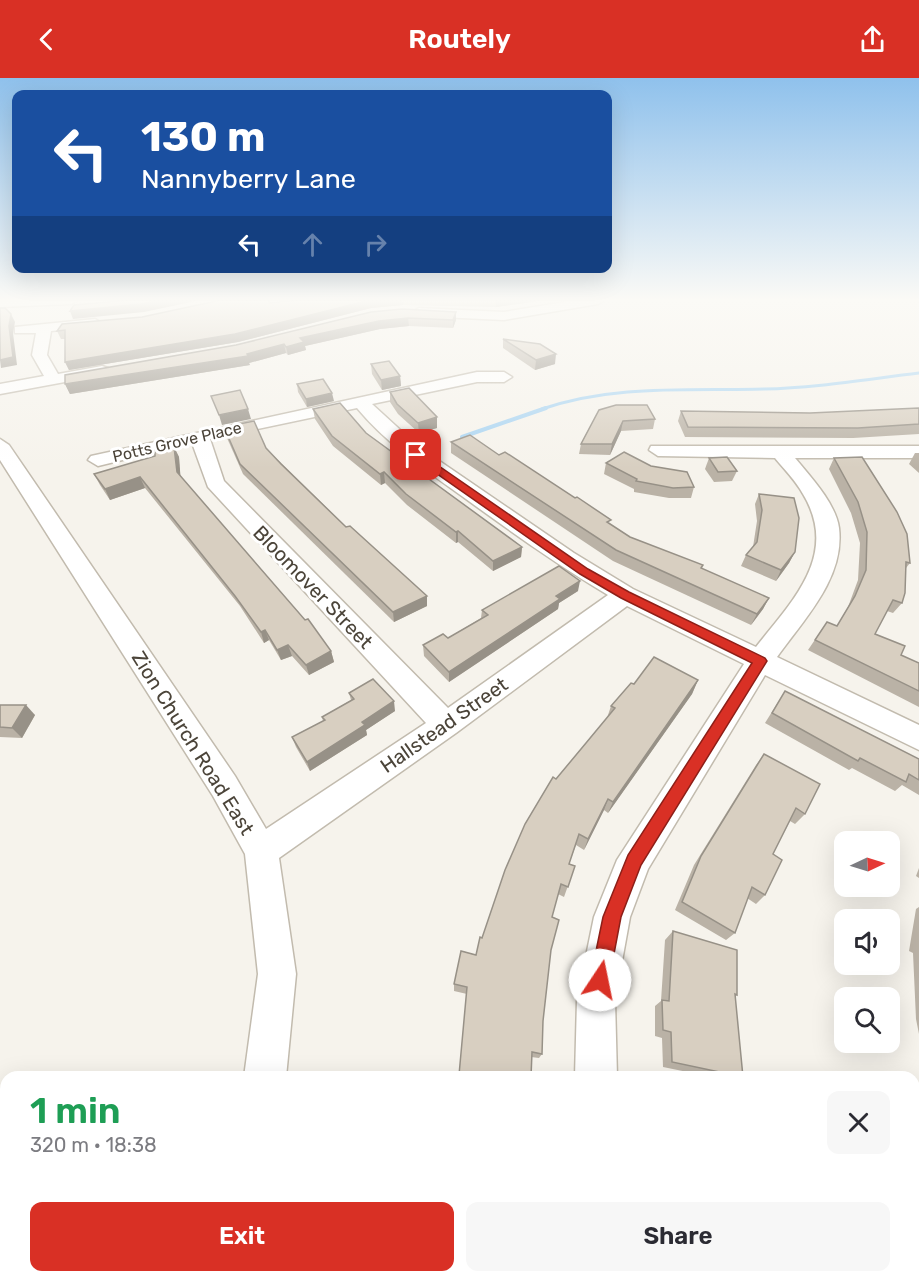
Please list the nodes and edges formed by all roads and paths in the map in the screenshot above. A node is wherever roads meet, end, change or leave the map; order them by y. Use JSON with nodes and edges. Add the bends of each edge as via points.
{"nodes":[{"id":1,"x":38,"y":356,"type":"edge"},
{"id":2,"x":112,"y":369,"type":"edge"},
{"id":3,"x":504,"y":377,"type":"dead end"},
{"id":4,"x":54,"y":379,"type":"junction"},
{"id":5,"x":0,"y":389,"type":"edge"},
{"id":6,"x":361,"y":402,"type":"junction"},
{"id":7,"x":200,"y":435,"type":"junction"},
{"id":8,"x":0,"y":445,"type":"edge"},
{"id":9,"x":658,"y":450,"type":"dead end"},
{"id":10,"x":919,"y":452,"type":"edge"},
{"id":11,"x":781,"y":453,"type":"junction"},
{"id":12,"x":98,"y":460,"type":"dead end"},
{"id":13,"x":625,"y":595,"type":"junction"},
{"id":14,"x":760,"y":661,"type":"junction"},
{"id":15,"x":446,"y":725,"type":"junction"},
{"id":16,"x":919,"y":738,"type":"edge"},
{"id":17,"x":261,"y":851,"type":"junction"},
{"id":18,"x":266,"y":1071,"type":"edge"},
{"id":19,"x":596,"y":1071,"type":"edge"}],
"edges":[{"from":1,"to":4,"type":"street"},
{"from":2,"to":4,"type":"street"},
{"from":3,"to":6,"type":"street","name":"Potts Grove Place","via":[[477,377]]},
{"from":4,"to":5,"type":"street"},
{"from":6,"to":7,"type":"street","name":"Potts Grove Place"},
{"from":6,"to":13,"type":"street","via":[[381,428],[416,455],[575,566]]},
{"from":7,"to":12,"type":"street","name":"Potts Grove Place"},
{"from":7,"to":15,"type":"street","name":"Bloomover Street","via":[[215,483]]},
{"from":8,"to":17,"type":"street","name":"Zion Church Road East","via":[[224,786]]},
{"from":9,"to":11,"type":"street"},
{"from":10,"to":11,"type":"street"},
{"from":11,"to":14,"type":"street","via":[[813,493],[828,526],[826,562],[812,591]]},
{"from":13,"to":14,"type":"street"},
{"from":13,"to":15,"type":"street","name":"Hallstead Street"},
{"from":14,"to":16,"type":"street"},
{"from":14,"to":19,"type":"street","via":[[634,860],[612,917],[596,1000]]},
{"from":15,"to":17,"type":"street","name":"Hallstead Street"},
{"from":17,"to":18,"type":"street","name":"Zion Church Road East","via":[[277,974]]}]}
